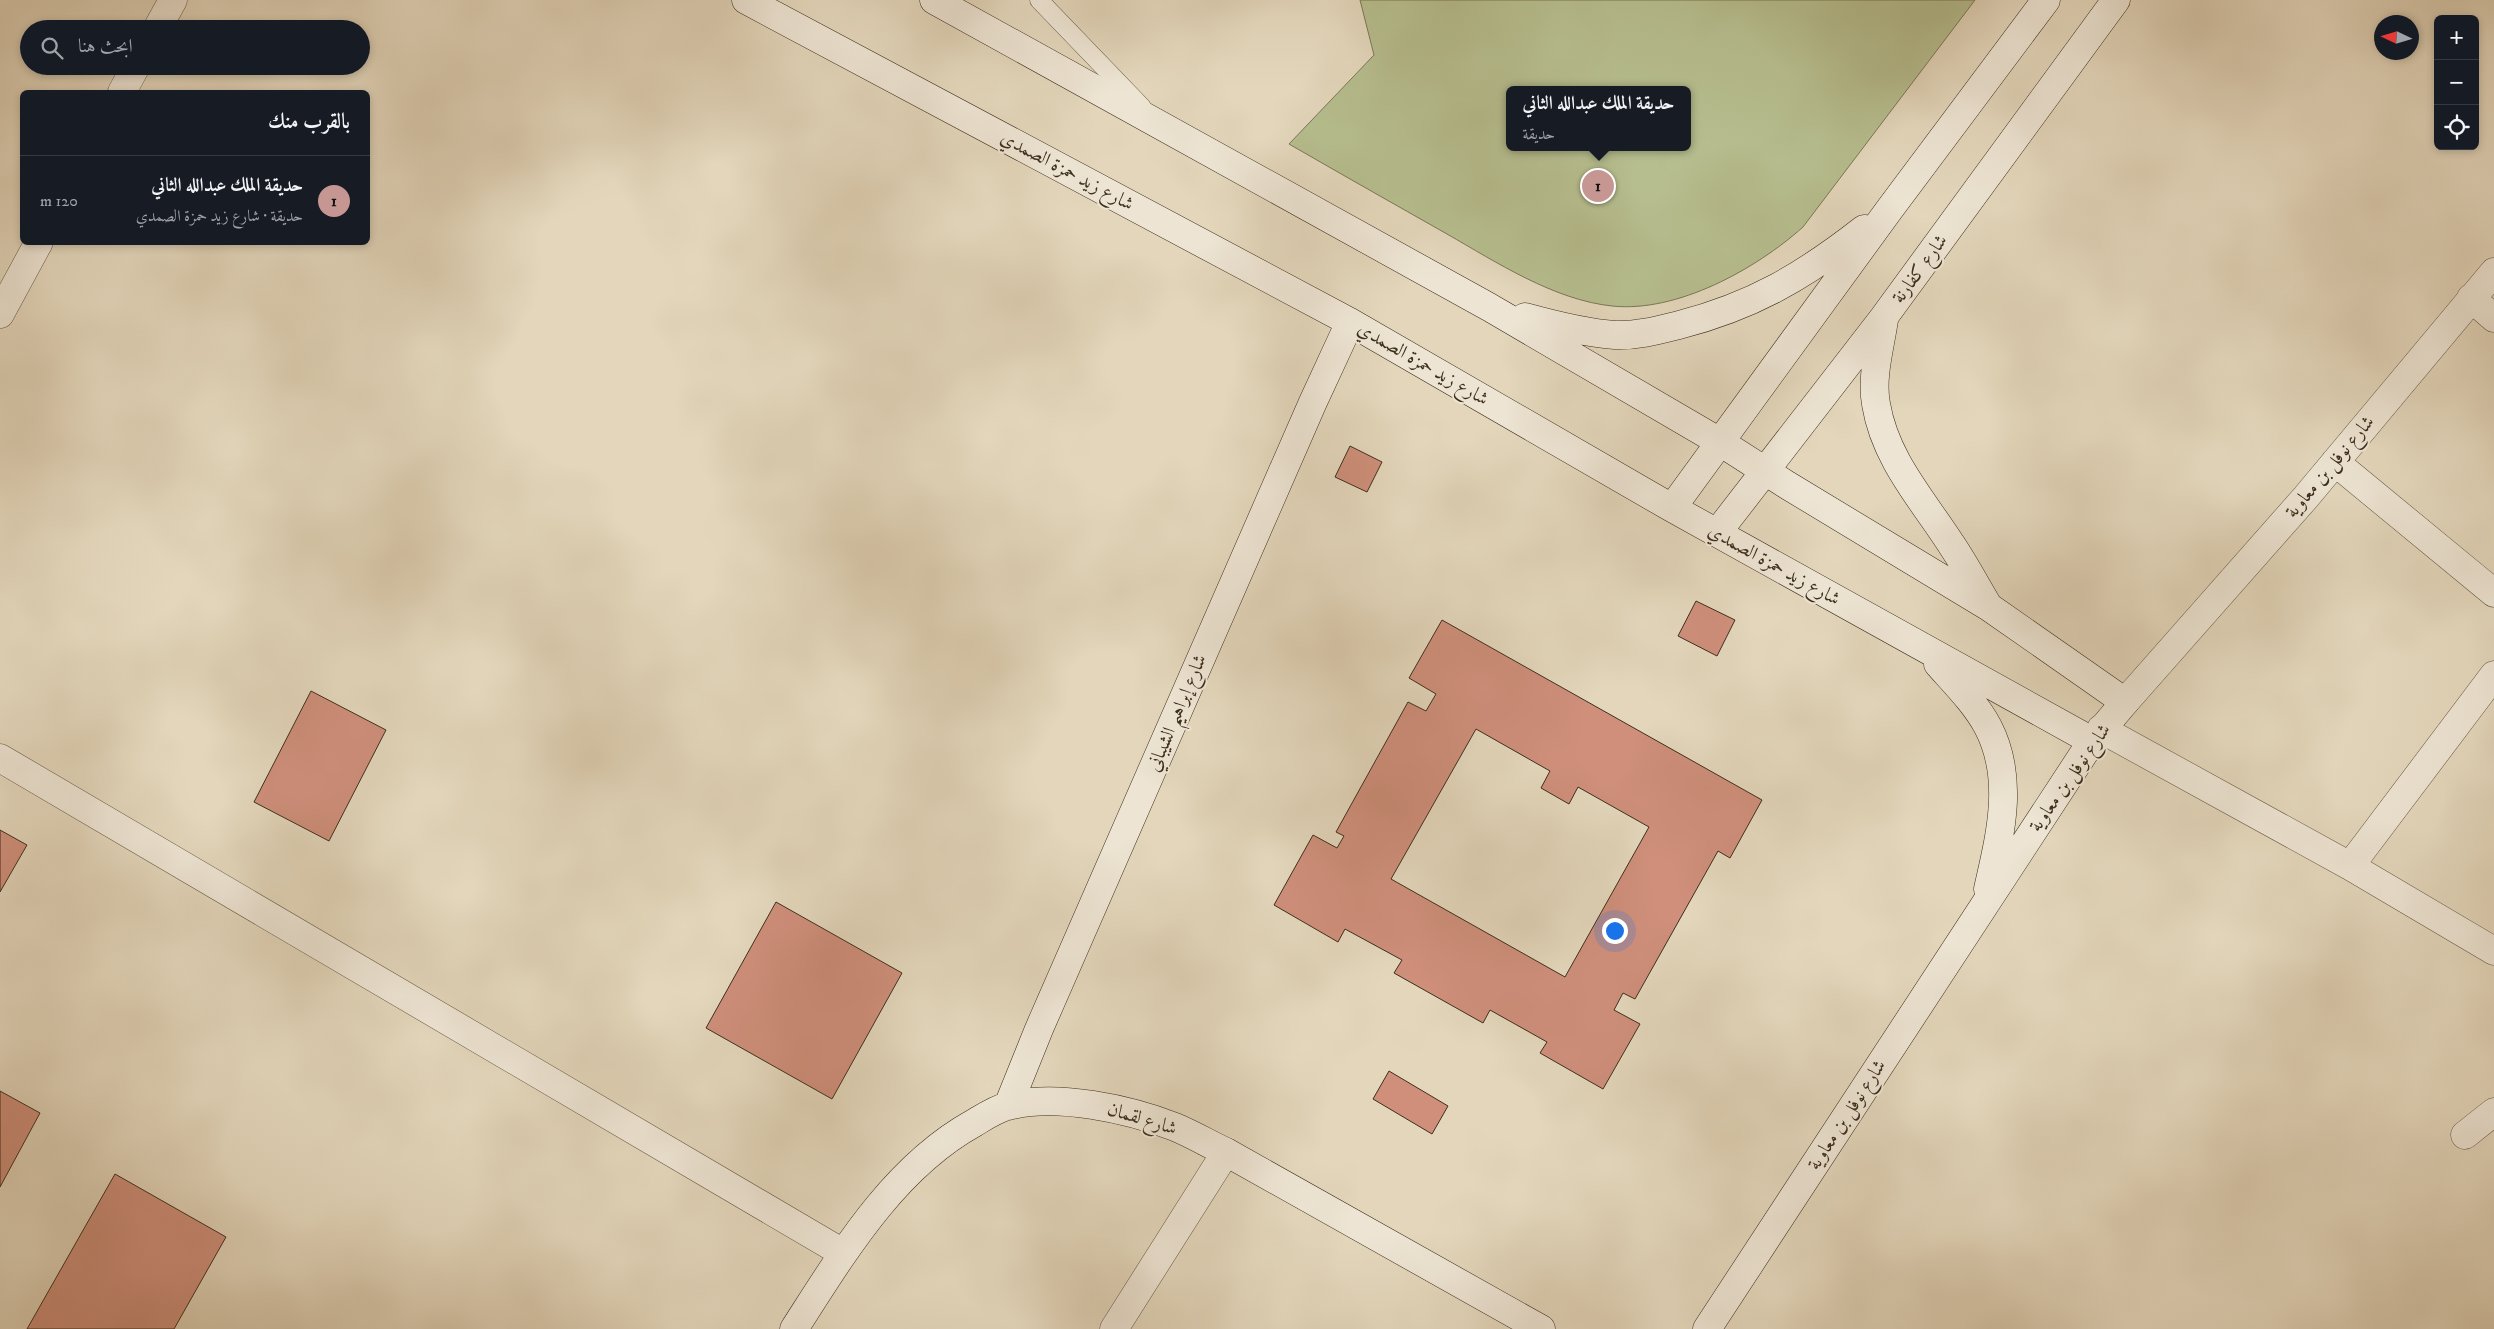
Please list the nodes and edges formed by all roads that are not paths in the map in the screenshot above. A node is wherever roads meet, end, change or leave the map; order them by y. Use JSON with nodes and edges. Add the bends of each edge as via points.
{"nodes":[{"id":1,"x":173,"y":0,"type":"edge"},
{"id":2,"x":746,"y":0,"type":"edge"},
{"id":3,"x":934,"y":0,"type":"edge"},
{"id":4,"x":1039,"y":0,"type":"edge"},
{"id":5,"x":2046,"y":0,"type":"edge"},
{"id":6,"x":2116,"y":0,"type":"edge"},
{"id":7,"x":162,"y":20,"type":"edge"},
{"id":8,"x":131,"y":75,"type":"edge"},
{"id":9,"x":123,"y":90,"type":"edge"},
{"id":10,"x":1160,"y":124,"type":"junction"},
{"id":11,"x":1889,"y":210,"type":"junction"},
{"id":12,"x":37,"y":245,"type":"edge"},
{"id":13,"x":2494,"y":272,"type":"edge"},
{"id":14,"x":2471,"y":298,"type":"junction"},
{"id":15,"x":1489,"y":307,"type":"junction"},
{"id":16,"x":0,"y":314,"type":"edge"},
{"id":17,"x":1884,"y":317,"type":"junction"},
{"id":18,"x":2494,"y":318,"type":"edge"},
{"id":19,"x":1350,"y":322,"type":"junction"},
{"id":20,"x":1720,"y":442,"type":"junction"},
{"id":21,"x":2335,"y":462,"type":"junction"},
{"id":22,"x":1765,"y":471,"type":"junction"},
{"id":23,"x":1672,"y":508,"type":"junction"},
{"id":24,"x":1717,"y":533,"type":"junction"},
{"id":25,"x":2494,"y":593,"type":"edge"},
{"id":26,"x":1989,"y":607,"type":"junction"},
{"id":27,"x":1921,"y":647,"type":"junction"},
{"id":28,"x":2494,"y":675,"type":"edge"},
{"id":29,"x":2125,"y":702,"type":"junction"},
{"id":30,"x":2097,"y":735,"type":"junction"},
{"id":31,"x":0,"y":758,"type":"edge"},
{"id":32,"x":2350,"y":866,"type":"junction"},
{"id":33,"x":1983,"y":908,"type":"junction"},
{"id":34,"x":2494,"y":951,"type":"edge"},
{"id":35,"x":1008,"y":1106,"type":"junction"},
{"id":36,"x":2494,"y":1112,"type":"edge"},
{"id":37,"x":2466,"y":1135,"type":"dead end"},
{"id":38,"x":1226,"y":1152,"type":"junction"},
{"id":39,"x":843,"y":1253,"type":"junction"},
{"id":40,"x":794,"y":1329,"type":"edge"},
{"id":41,"x":1114,"y":1329,"type":"edge"},
{"id":42,"x":1541,"y":1329,"type":"edge"},
{"id":43,"x":1707,"y":1329,"type":"edge"}],
"edges":[{"from":1,"to":7,"type":"street"},
{"from":2,"to":19,"type":"street","name":"شارع زيد حمزة الصمدي"},
{"from":3,"to":10,"type":"street"},
{"from":4,"to":10,"type":"lane"},
{"from":5,"to":11,"type":"street"},
{"from":6,"to":17,"type":"street","name":"شارع كفارنة"},
{"from":8,"to":9,"type":"street"},
{"from":10,"to":15,"type":"street"},
{"from":11,"to":15,"type":"street","via":[[1821,262],[1773,291],[1731,309],[1654,332],[1616,335],[1560,327]]},
{"from":11,"to":20,"type":"street"},
{"from":12,"to":16,"type":"street"},
{"from":13,"to":14,"type":"street","name":"شارع نوفل بن معاوية"},
{"from":14,"to":18,"type":"street"},
{"from":14,"to":21,"type":"street","name":"شارع نوفل بن معاوية"},
{"from":15,"to":20,"type":"street"},
{"from":17,"to":22,"type":"street","name":"شارع كفارنة"},
{"from":17,"to":26,"type":"street","via":[[1875,402],[1884,438],[1902,472]]},
{"from":19,"to":23,"type":"street","name":"شارع زيد حمزة الصمدي"},
{"from":19,"to":35,"type":"street","name":"شارع إبراهيم الشيباني"},
{"from":20,"to":22,"type":"street"},
{"from":20,"to":23,"type":"street"},
{"from":21,"to":25,"type":"street"},
{"from":21,"to":29,"type":"street","name":"شارع نوفل بن معاوية"},
{"from":22,"to":24,"type":"street","name":"شارع كفارنة"},
{"from":22,"to":26,"type":"street"},
{"from":23,"to":24,"type":"street","name":"شارع زيد حمزة الصمدي"},
{"from":24,"to":27,"type":"street","name":"شارع زيد حمزة الصمدي"},
{"from":26,"to":29,"type":"street"},
{"from":27,"to":30,"type":"street","name":"شارع زيد حمزة الصمدي"},
{"from":27,"to":33,"type":"street","via":[[1960,688],[1988,726],[1997,747],[2003,779],[2004,812]]},
{"from":28,"to":32,"type":"street"},
{"from":29,"to":30,"type":"street","name":"شارع نوفل بن معاوية"},
{"from":30,"to":32,"type":"street","name":"شارع زيد حمزة الصمدي"},
{"from":30,"to":33,"type":"street","name":"شارع نوفل بن معاوية"},
{"from":31,"to":39,"type":"street"},
{"from":32,"to":34,"type":"street","name":"شارع زيد حمزة الصمدي"},
{"from":33,"to":43,"type":"street","name":"شارع نوفل بن معاوية"},
{"from":35,"to":38,"type":"street","name":"شارع لقمان","via":[[1059,1101],[1100,1106],[1175,1127]]},
{"from":35,"to":39,"type":"street","name":"شارع لقمان","via":[[950,1137],[906,1174]]},
{"from":36,"to":37,"type":"street"},
{"from":38,"to":41,"type":"street"},
{"from":38,"to":42,"type":"street","name":"شارع لقمان"},
{"from":39,"to":40,"type":"street","name":"شارع لقمان"}]}
